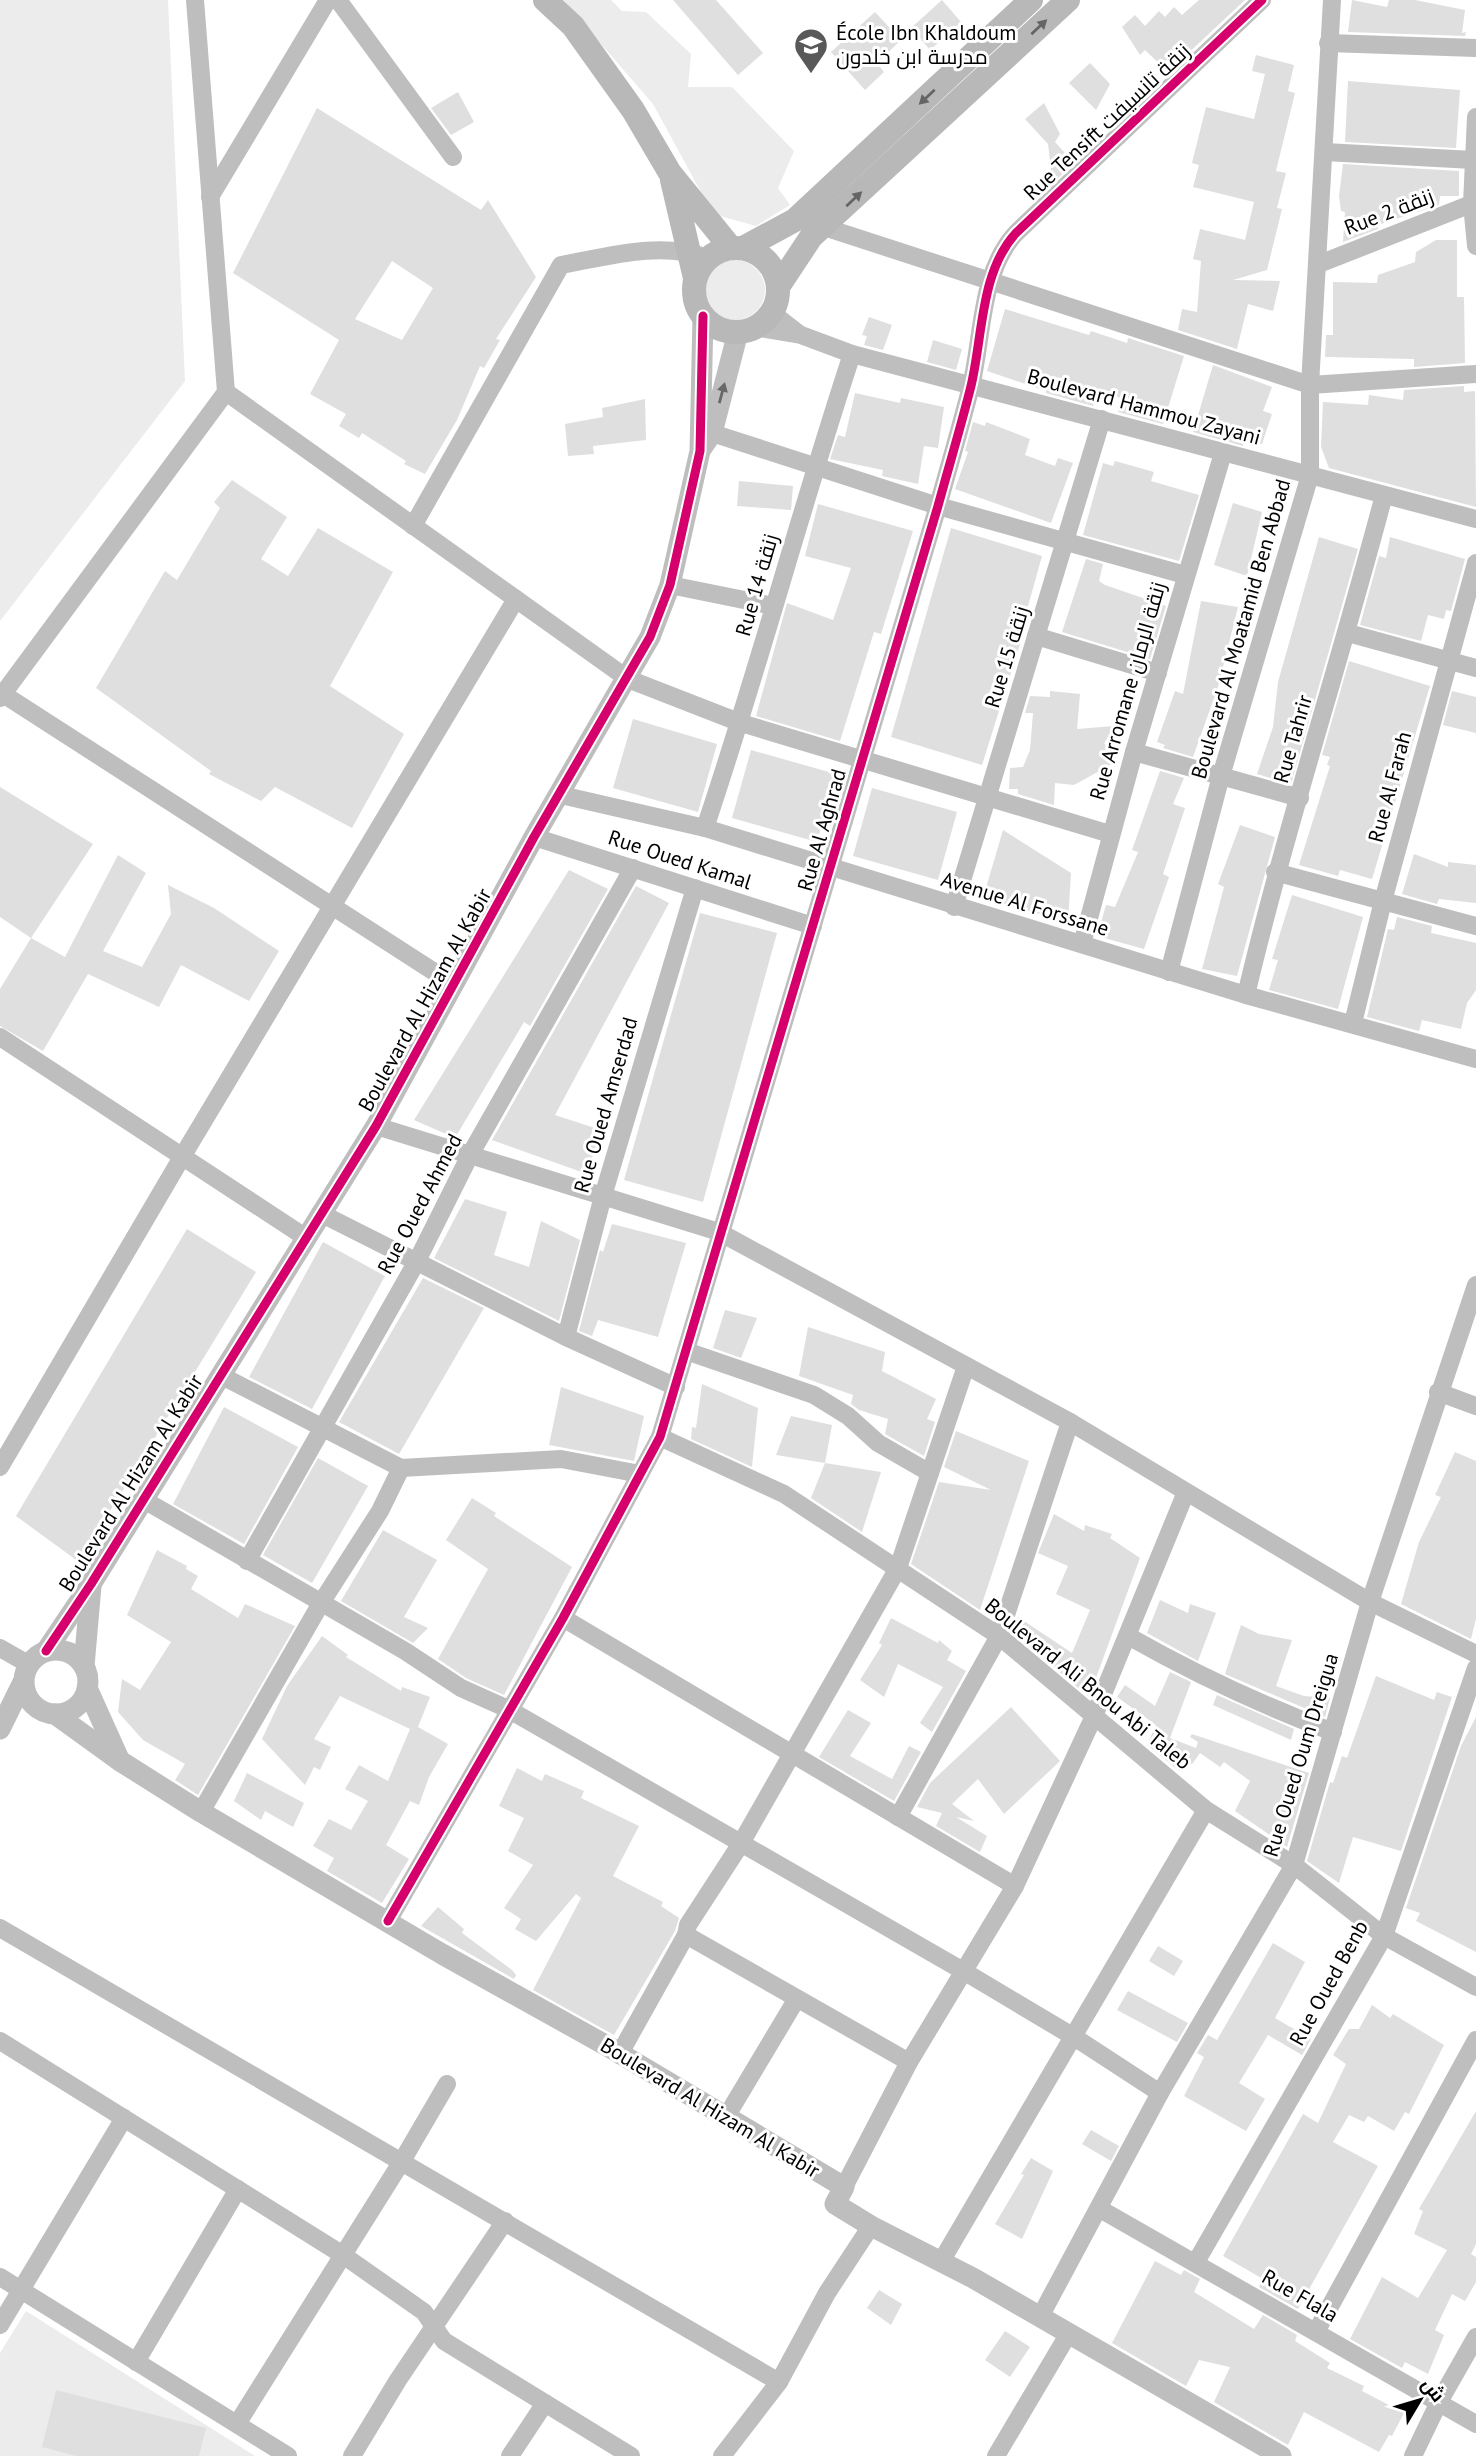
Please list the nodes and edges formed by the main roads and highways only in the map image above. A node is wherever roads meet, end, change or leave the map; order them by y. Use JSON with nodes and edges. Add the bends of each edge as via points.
{"nodes":[{"id":1,"x":545,"y":0,"type":"edge"},
{"id":2,"x":1031,"y":0,"type":"edge"},
{"id":3,"x":1068,"y":0,"type":"edge"},
{"id":4,"x":670,"y":173,"type":"junction"},
{"id":5,"x":713,"y":257,"type":"junction"},
{"id":6,"x":778,"y":287,"type":"junction"}],
"edges":[{"from":1,"to":4,"type":"main road","via":[[573,26],[626,99]]},
{"from":2,"to":5,"type":"main road","one_way":true,"via":[[795,220]]},
{"from":6,"to":3,"type":"main road","one_way":true,"via":[[811,237]]},
{"from":4,"to":5,"type":"main road"},
{"from":4,"to":5,"type":"main road"},
{"from":5,"to":6,"type":"main road","via":[[767,262]]},
{"from":5,"to":6,"type":"main road","via":[[695,298],[703,316],[719,328],[755,324]]}]}
